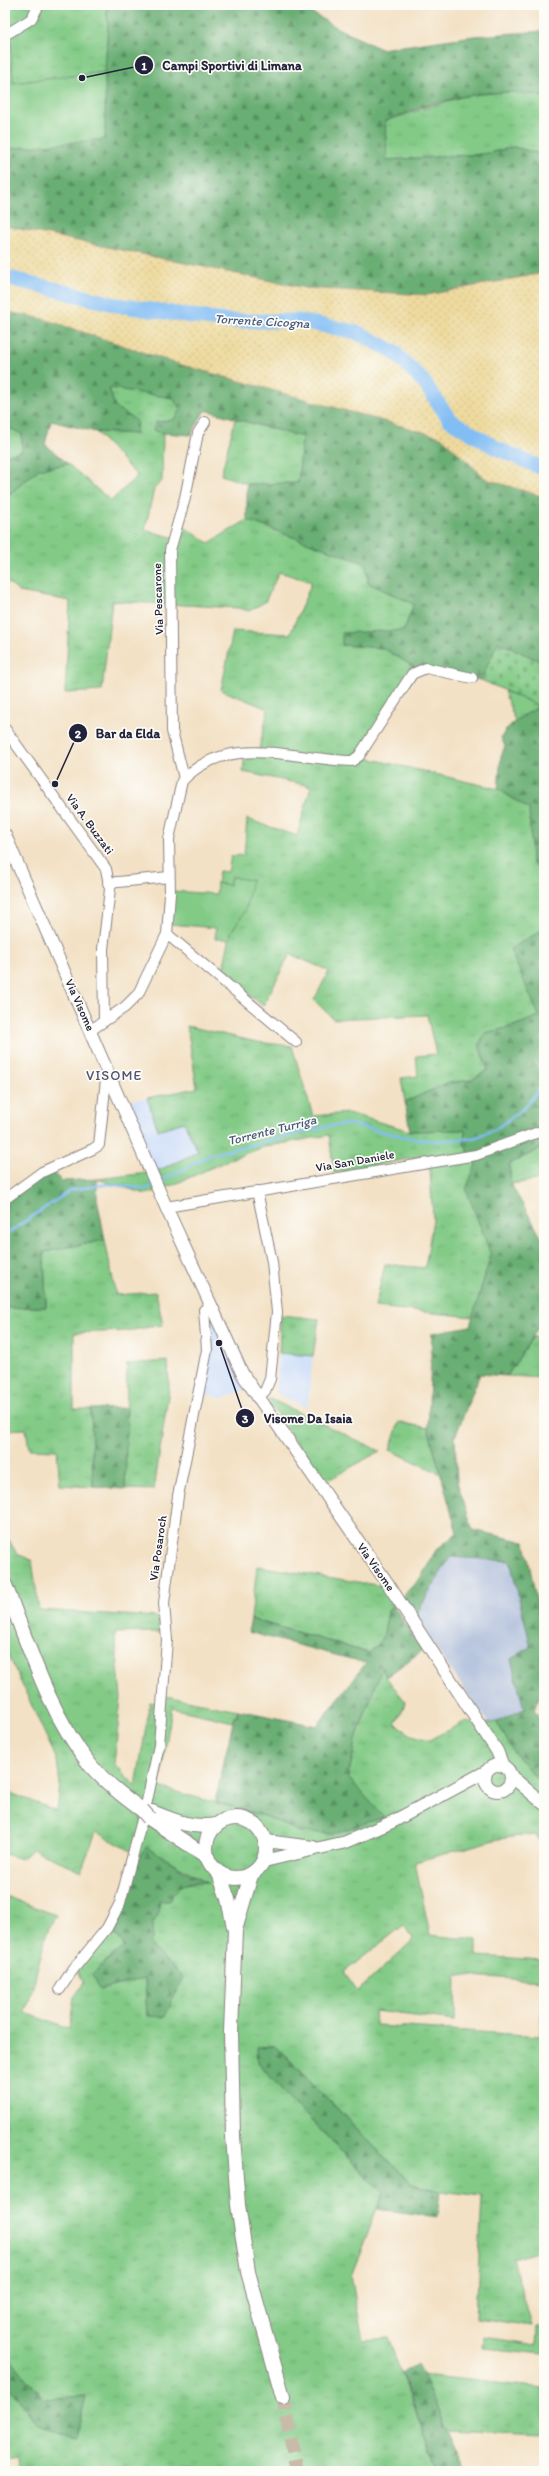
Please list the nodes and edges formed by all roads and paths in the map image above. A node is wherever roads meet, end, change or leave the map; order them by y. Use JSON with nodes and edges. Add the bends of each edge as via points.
{"nodes":[{"id":1,"x":39,"y":5,"type":"edge"},
{"id":2,"x":5,"y":35,"type":"edge"},
{"id":3,"x":205,"y":422,"type":"dead end"},
{"id":4,"x":472,"y":678,"type":"dead end"},
{"id":5,"x":5,"y":729,"type":"edge"},
{"id":6,"x":184,"y":778,"type":"junction"},
{"id":7,"x":5,"y":835,"type":"edge"},
{"id":8,"x":169,"y":874,"type":"junction"},
{"id":9,"x":108,"y":883,"type":"junction"},
{"id":10,"x":167,"y":934,"type":"junction"},
{"id":11,"x":104,"y":1021,"type":"junction"},
{"id":12,"x":91,"y":1030,"type":"junction"},
{"id":13,"x":296,"y":1042,"type":"dead end"},
{"id":14,"x":107,"y":1070,"type":"junction"},
{"id":15,"x":544,"y":1130,"type":"edge"},
{"id":16,"x":257,"y":1191,"type":"junction"},
{"id":17,"x":5,"y":1199,"type":"edge"},
{"id":18,"x":166,"y":1207,"type":"junction"},
{"id":19,"x":211,"y":1304,"type":"junction"},
{"id":20,"x":257,"y":1398,"type":"junction"},
{"id":21,"x":5,"y":1585,"type":"edge"},
{"id":22,"x":490,"y":1740,"type":"junction"},
{"id":23,"x":503,"y":1766,"type":"junction"},
{"id":24,"x":488,"y":1770,"type":"junction"},
{"id":25,"x":511,"y":1776,"type":"junction"},
{"id":26,"x":489,"y":1787,"type":"junction"},
{"id":27,"x":457,"y":1788,"type":"junction"},
{"id":28,"x":506,"y":1789,"type":"junction"},
{"id":29,"x":539,"y":1801,"type":"edge"},
{"id":30,"x":146,"y":1810,"type":"junction"},
{"id":31,"x":217,"y":1825,"type":"junction"},
{"id":32,"x":266,"y":1841,"type":"junction"},
{"id":33,"x":322,"y":1848,"type":"junction"},
{"id":34,"x":206,"y":1856,"type":"junction"},
{"id":35,"x":264,"y":1861,"type":"junction"},
{"id":36,"x":219,"y":1873,"type":"junction"},
{"id":37,"x":251,"y":1875,"type":"junction"},
{"id":38,"x":234,"y":1930,"type":"junction"},
{"id":39,"x":60,"y":1989,"type":"dead end"},
{"id":40,"x":283,"y":2397,"type":"tunnel mouth"}],
"edges":[{"from":1,"to":2,"type":"street","via":[[31,19]]},
{"from":3,"to":6,"type":"street","name":"Via Pescarone","via":[[198,433],[185,498],[170,550],[172,731]]},
{"from":4,"to":6,"type":"street","via":[[426,668],[412,674],[359,756],[352,761],[254,752],[227,753],[196,768]]},
{"from":5,"to":9,"type":"street","name":"Via A. Buzzati","via":[[106,869]]},
{"from":6,"to":8,"type":"street","via":[[169,834]]},
{"from":7,"to":12,"type":"street","name":"Via Visome"},
{"from":8,"to":9,"type":"street"},
{"from":8,"to":10,"type":"street"},
{"from":9,"to":11,"type":"street","name":"Via A. Buzzati","via":[[110,889],[103,949]]},
{"from":10,"to":11,"type":"street","via":[[138,994],[125,1007]]},
{"from":10,"to":13,"type":"street"},
{"from":11,"to":12,"type":"street"},
{"from":12,"to":14,"type":"street","name":"Via Visome"},
{"from":14,"to":17,"type":"street","via":[[99,1145],[42,1172]]},
{"from":14,"to":18,"type":"street","name":"Via Visome"},
{"from":15,"to":16,"type":"street","name":"Via San Daniele","via":[[476,1154]]},
{"from":16,"to":18,"type":"street","name":"Via San Daniele"},
{"from":16,"to":20,"type":"street","via":[[272,1262],[277,1312],[270,1379],[265,1391]]},
{"from":18,"to":19,"type":"street","name":"Via Visome"},
{"from":19,"to":20,"type":"street","name":"Via Visome","via":[[243,1375]]},
{"from":19,"to":30,"type":"street","name":"Via Posaroch","via":[[204,1310],[207,1350],[178,1496],[164,1603],[167,1640],[159,1745]]},
{"from":20,"to":22,"type":"street","name":"Via Visome","via":[[388,1584]]},
{"from":21,"to":30,"type":"main road","via":[[45,1686],[68,1732],[102,1778]]},
{"from":22,"to":23,"type":"street","name":"Via Visome"},
{"from":22,"to":24,"type":"street","name":"Via Visome","via":[[492,1756]]},
{"from":23,"to":24,"type":"street","via":[[496,1765]]},
{"from":23,"to":25,"type":"street"},
{"from":24,"to":26,"type":"street","via":[[485,1780]]},
{"from":24,"to":27,"type":"street"},
{"from":25,"to":28,"type":"street"},
{"from":25,"to":29,"type":"street"},
{"from":26,"to":27,"type":"street"},
{"from":26,"to":28,"type":"street","via":[[496,1791]]},
{"from":27,"to":33,"type":"street","via":[[365,1835]]},
{"from":28,"to":29,"type":"street"},
{"from":30,"to":31,"type":"main road","via":[[191,1825]]},
{"from":30,"to":34,"type":"main road"},
{"from":30,"to":39,"type":"street","via":[[117,1909],[107,1928]]},
{"from":31,"to":32,"type":"main road","via":[[235,1818],[246,1819],[255,1824]]},
{"from":31,"to":34,"type":"main road","via":[[207,1840]]},
{"from":32,"to":33,"type":"street"},
{"from":32,"to":35,"type":"main road"},
{"from":33,"to":35,"type":"street"},
{"from":34,"to":36,"type":"main road"},
{"from":35,"to":37,"type":"main road"},
{"from":36,"to":37,"type":"main road","via":[[234,1879]]},
{"from":36,"to":38,"type":"main road","via":[[228,1899]]},
{"from":37,"to":38,"type":"main road"},
{"from":38,"to":40,"type":"main road","via":[[231,2032],[233,2136],[238,2205],[248,2272]]}]}
